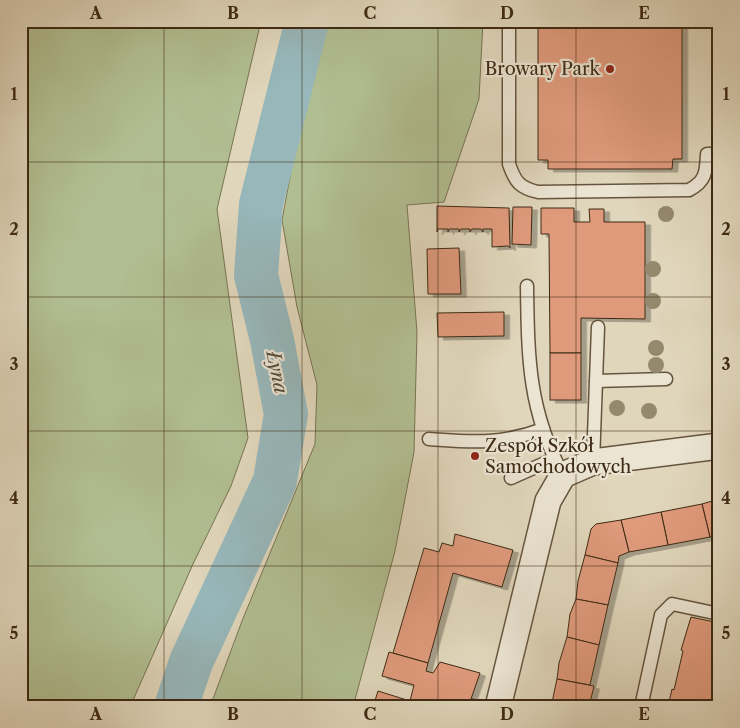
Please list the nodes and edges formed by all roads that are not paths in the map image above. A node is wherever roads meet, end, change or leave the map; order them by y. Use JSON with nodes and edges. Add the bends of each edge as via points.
{"nodes":[{"id":1,"x":509,"y":21,"type":"edge"},
{"id":2,"x":719,"y":154,"type":"edge"},
{"id":3,"x":527,"y":286,"type":"dead end"},
{"id":4,"x":598,"y":327,"type":"dead end"},
{"id":5,"x":666,"y":379,"type":"dead end"},
{"id":6,"x":596,"y":381,"type":"junction"},
{"id":7,"x":543,"y":429,"type":"junction"},
{"id":8,"x":429,"y":439,"type":"dead end"},
{"id":9,"x":719,"y":446,"type":"edge"},
{"id":10,"x":593,"y":462,"type":"junction"},
{"id":11,"x":559,"y":467,"type":"junction"},
{"id":12,"x":511,"y":478,"type":"dead end"},
{"id":13,"x":719,"y":614,"type":"edge"},
{"id":14,"x":498,"y":707,"type":"edge"},
{"id":15,"x":641,"y":707,"type":"edge"}],
"edges":[{"from":1,"to":2,"type":"lane","via":[[509,164],[514,179],[523,188],[538,192],[689,190],[700,184],[707,154]]},
{"from":3,"to":7,"type":"lane","via":[[528,352],[536,410]]},
{"from":4,"to":6,"type":"lane"},
{"from":5,"to":6,"type":"lane"},
{"from":6,"to":10,"type":"lane"},
{"from":7,"to":8,"type":"lane","via":[[520,438],[487,443]]},
{"from":7,"to":11,"type":"lane"},
{"from":9,"to":10,"type":"street"},
{"from":10,"to":11,"type":"street"},
{"from":11,"to":12,"type":"lane"},
{"from":11,"to":14,"type":"street"},
{"from":13,"to":15,"type":"lane","via":[[672,604],[661,615]]}]}
